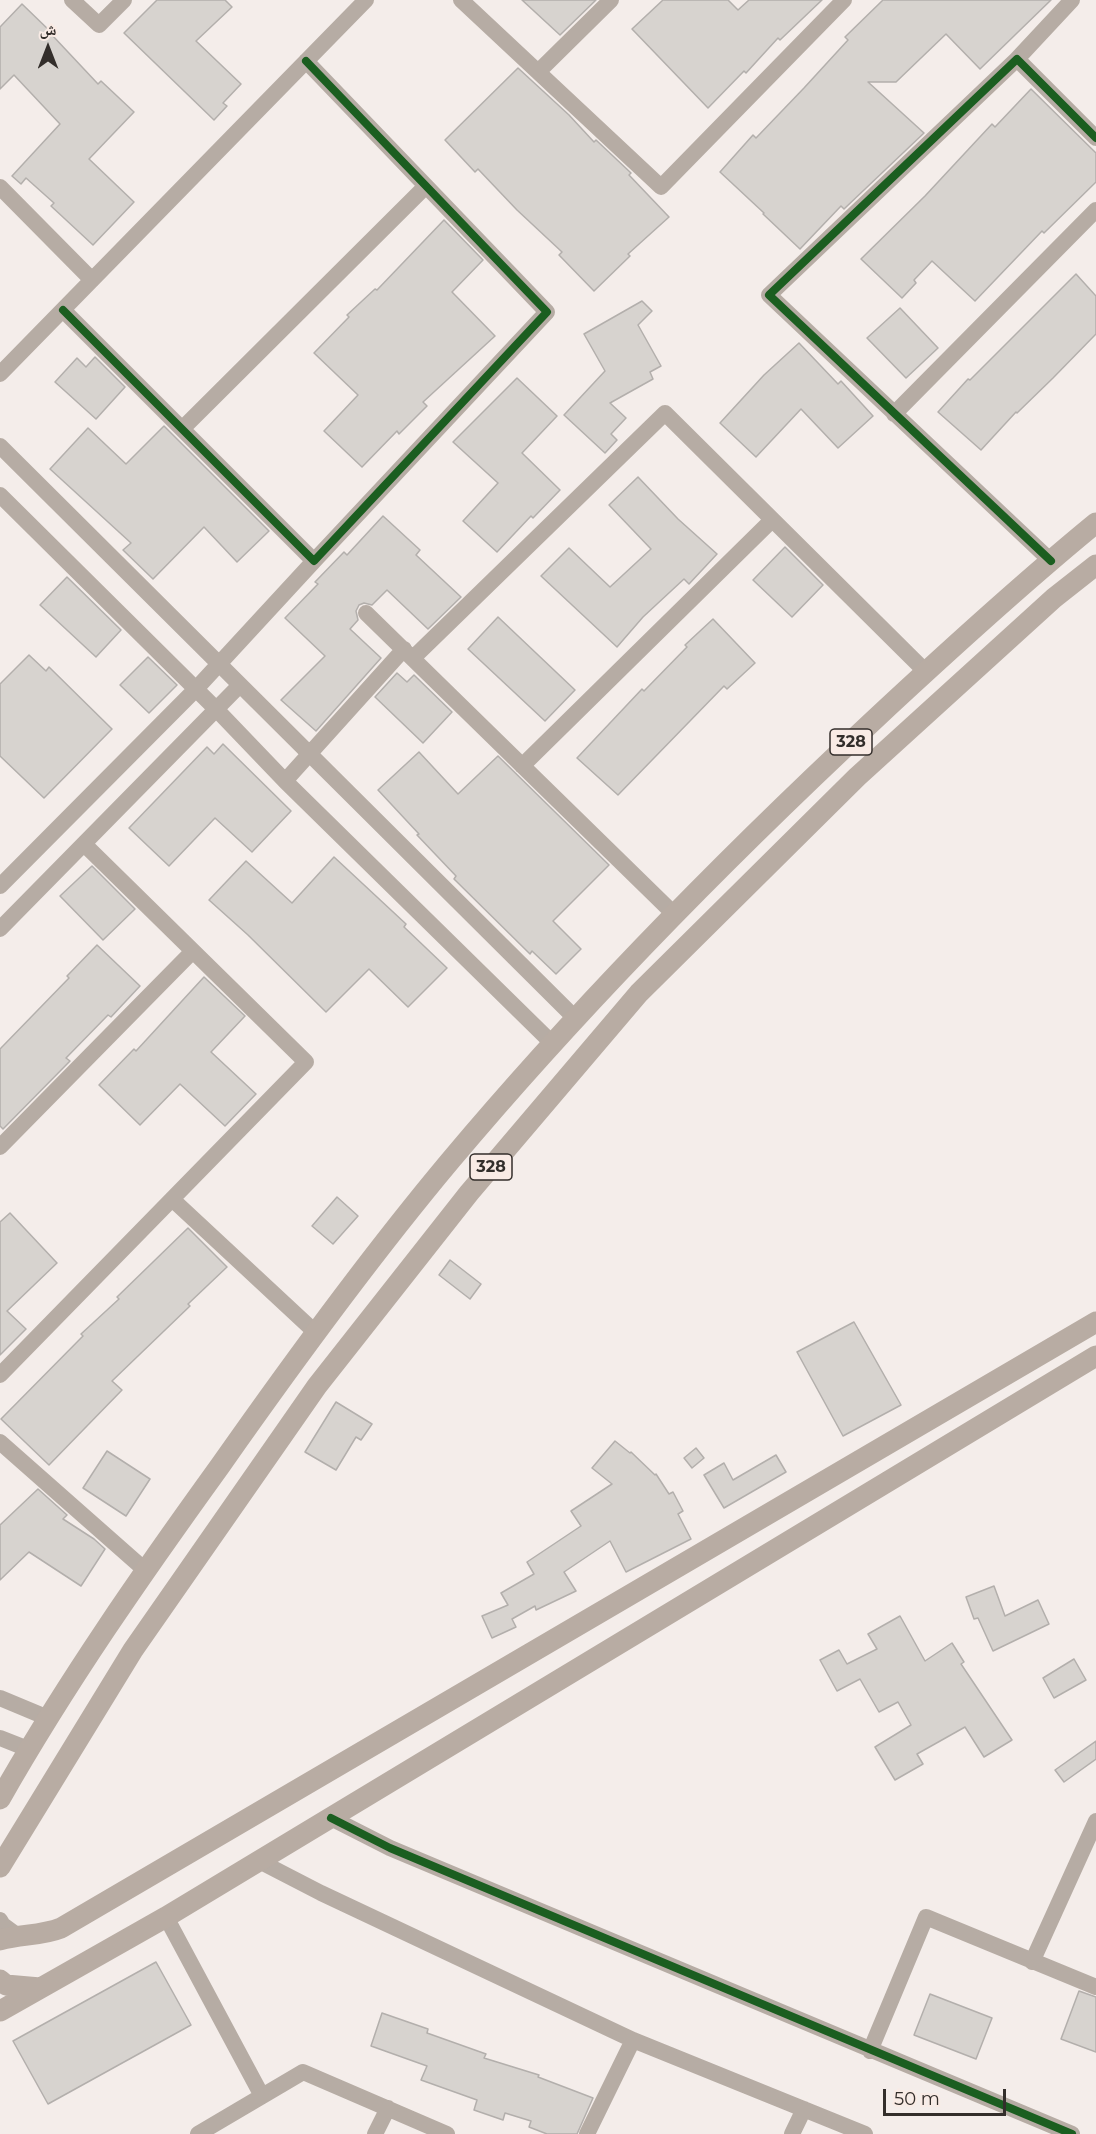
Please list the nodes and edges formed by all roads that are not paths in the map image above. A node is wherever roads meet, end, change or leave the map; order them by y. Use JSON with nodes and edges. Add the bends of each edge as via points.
{"nodes":[{"id":1,"x":72,"y":0,"type":"edge"},
{"id":2,"x":124,"y":0,"type":"edge"},
{"id":3,"x":366,"y":0,"type":"edge"},
{"id":4,"x":461,"y":0,"type":"edge"},
{"id":5,"x":611,"y":0,"type":"edge"},
{"id":6,"x":844,"y":0,"type":"edge"},
{"id":7,"x":1072,"y":0,"type":"edge"},
{"id":8,"x":1017,"y":59,"type":"junction"},
{"id":9,"x":306,"y":61,"type":"junction"},
{"id":10,"x":538,"y":72,"type":"junction"},
{"id":11,"x":1096,"y":138,"type":"edge"},
{"id":12,"x":426,"y":186,"type":"junction"},
{"id":13,"x":0,"y":187,"type":"edge"},
{"id":14,"x":1096,"y":210,"type":"edge"},
{"id":15,"x":92,"y":280,"type":"junction"},
{"id":16,"x":63,"y":310,"type":"junction"},
{"id":17,"x":0,"y":374,"type":"edge"},
{"id":18,"x":894,"y":414,"type":"junction"},
{"id":19,"x":182,"y":429,"type":"junction"},
{"id":20,"x":0,"y":446,"type":"edge"},
{"id":21,"x":0,"y":495,"type":"edge"},
{"id":22,"x":772,"y":520,"type":"junction"},
{"id":23,"x":1096,"y":523,"type":"edge"},
{"id":24,"x":314,"y":561,"type":"junction"},
{"id":25,"x":1051,"y":561,"type":"junction"},
{"id":26,"x":1096,"y":565,"type":"edge"},
{"id":27,"x":366,"y":613,"type":"dead end"},
{"id":28,"x":408,"y":654,"type":"junction"},
{"id":29,"x":219,"y":665,"type":"junction"},
{"id":30,"x":926,"y":672,"type":"junction"},
{"id":31,"x":240,"y":685,"type":"junction"},
{"id":32,"x":195,"y":690,"type":"junction"},
{"id":33,"x":216,"y":709,"type":"junction"},
{"id":34,"x":309,"y":754,"type":"junction"},
{"id":35,"x":522,"y":766,"type":"junction"},
{"id":36,"x":285,"y":781,"type":"junction"},
{"id":37,"x":84,"y":844,"type":"junction"},
{"id":38,"x":0,"y":886,"type":"edge"},
{"id":39,"x":675,"y":915,"type":"junction"},
{"id":40,"x":3,"y":919,"type":"edge"},
{"id":41,"x":192,"y":952,"type":"junction"},
{"id":42,"x":576,"y":1019,"type":"junction"},
{"id":43,"x":554,"y":1044,"type":"junction"},
{"id":44,"x":0,"y":1147,"type":"edge"},
{"id":45,"x":172,"y":1199,"type":"junction"},
{"id":46,"x":1096,"y":1322,"type":"edge"},
{"id":47,"x":315,"y":1332,"type":"junction"},
{"id":48,"x":1096,"y":1356,"type":"edge"},
{"id":49,"x":0,"y":1374,"type":"edge"},
{"id":50,"x":0,"y":1442,"type":"edge"},
{"id":51,"x":145,"y":1570,"type":"junction"},
{"id":52,"x":0,"y":1698,"type":"edge"},
{"id":53,"x":48,"y":1718,"type":"junction"},
{"id":54,"x":0,"y":1738,"type":"edge"},
{"id":55,"x":28,"y":1749,"type":"junction"},
{"id":56,"x":0,"y":1799,"type":"edge"},
{"id":57,"x":331,"y":1818,"type":"junction"},
{"id":58,"x":1096,"y":1821,"type":"edge"},
{"id":59,"x":259,"y":1861,"type":"junction"},
{"id":60,"x":0,"y":1867,"type":"edge"},
{"id":61,"x":166,"y":1917,"type":"junction"},
{"id":62,"x":0,"y":1920,"type":"edge"},
{"id":63,"x":9,"y":1938,"type":"edge"},
{"id":64,"x":1032,"y":1962,"type":"junction"},
{"id":65,"x":0,"y":1980,"type":"edge"},
{"id":66,"x":1096,"y":1987,"type":"edge"},
{"id":67,"x":40,"y":1988,"type":"junction"},
{"id":68,"x":0,"y":2011,"type":"edge"},
{"id":69,"x":633,"y":2040,"type":"junction"},
{"id":70,"x":870,"y":2051,"type":"junction"},
{"id":71,"x":262,"y":2096,"type":"junction"},
{"id":72,"x":388,"y":2108,"type":"junction"},
{"id":73,"x":804,"y":2109,"type":"junction"},
{"id":74,"x":198,"y":2134,"type":"edge"},
{"id":75,"x":375,"y":2134,"type":"edge"},
{"id":76,"x":447,"y":2134,"type":"edge"},
{"id":77,"x":586,"y":2134,"type":"edge"},
{"id":78,"x":792,"y":2134,"type":"edge"},
{"id":79,"x":866,"y":2134,"type":"edge"},
{"id":80,"x":1072,"y":2134,"type":"edge"}],
"edges":[{"from":1,"to":2,"type":"street","via":[[99,25]]},
{"from":3,"to":9,"type":"street"},
{"from":4,"to":10,"type":"street"},
{"from":5,"to":10,"type":"street"},
{"from":6,"to":10,"type":"street","via":[[661,187]]},
{"from":7,"to":8,"type":"street"},
{"from":8,"to":11,"type":"street"},
{"from":8,"to":18,"type":"street","via":[[769,295]]},
{"from":9,"to":12,"type":"street"},
{"from":9,"to":15,"type":"street"},
{"from":12,"to":19,"type":"street"},
{"from":12,"to":24,"type":"street","via":[[547,312]]},
{"from":13,"to":15,"type":"street"},
{"from":14,"to":18,"type":"street"},
{"from":15,"to":16,"type":"street"},
{"from":16,"to":17,"type":"street"},
{"from":16,"to":19,"type":"street"},
{"from":18,"to":25,"type":"street"},
{"from":19,"to":24,"type":"street"},
{"from":20,"to":29,"type":"street"},
{"from":21,"to":32,"type":"street"},
{"from":22,"to":28,"type":"street","via":[[665,414]]},
{"from":22,"to":30,"type":"street"},
{"from":22,"to":35,"type":"street"},
{"from":23,"to":25,"type":"main road","number":"328"},
{"from":24,"to":29,"type":"street"},
{"from":25,"to":30,"type":"main road","number":"328"},
{"from":26,"to":60,"type":"main road","number":"328","via":[[1054,598],[858,777],[639,993],[476,1184],[317,1386],[133,1650]]},
{"from":27,"to":28,"type":"street"},
{"from":28,"to":34,"type":"street"},
{"from":28,"to":35,"type":"street"},
{"from":29,"to":31,"type":"street"},
{"from":29,"to":32,"type":"street"},
{"from":30,"to":39,"type":"main road","number":"328","via":[[788,801]]},
{"from":31,"to":33,"type":"street"},
{"from":31,"to":34,"type":"street"},
{"from":32,"to":33,"type":"street"},
{"from":32,"to":38,"type":"street"},
{"from":33,"to":36,"type":"street"},
{"from":33,"to":37,"type":"street"},
{"from":34,"to":36,"type":"street"},
{"from":34,"to":42,"type":"street"},
{"from":35,"to":39,"type":"street"},
{"from":36,"to":43,"type":"street"},
{"from":37,"to":40,"type":"street"},
{"from":37,"to":41,"type":"street"},
{"from":39,"to":42,"type":"main road","number":"328"},
{"from":41,"to":44,"type":"street"},
{"from":41,"to":45,"type":"street","via":[[306,1062]]},
{"from":42,"to":43,"type":"main road"},
{"from":43,"to":47,"type":"main road","via":[[450,1161]]},
{"from":45,"to":47,"type":"street"},
{"from":45,"to":49,"type":"street"},
{"from":46,"to":63,"type":"main road","via":[[61,1928],[47,1934]]},
{"from":47,"to":51,"type":"main road"},
{"from":48,"to":57,"type":"main road"},
{"from":50,"to":51,"type":"street"},
{"from":51,"to":53,"type":"main road"},
{"from":52,"to":53,"type":"street"},
{"from":53,"to":55,"type":"main road"},
{"from":54,"to":55,"type":"street"},
{"from":55,"to":56,"type":"main road"},
{"from":57,"to":59,"type":"main road"},
{"from":57,"to":70,"type":"street","via":[[390,1848]]},
{"from":58,"to":64,"type":"street"},
{"from":59,"to":61,"type":"main road"},
{"from":59,"to":69,"type":"street"},
{"from":61,"to":67,"type":"main road"},
{"from":61,"to":71,"type":"street"},
{"from":62,"to":63,"type":"street"},
{"from":64,"to":66,"type":"street"},
{"from":64,"to":70,"type":"street","via":[[926,1917]]},
{"from":65,"to":67,"type":"main road","via":[[6,1985]]},
{"from":67,"to":68,"type":"main road"},
{"from":69,"to":73,"type":"street"},
{"from":69,"to":77,"type":"street"},
{"from":70,"to":80,"type":"street"},
{"from":71,"to":72,"type":"street","via":[[303,2072]]},
{"from":71,"to":74,"type":"street"},
{"from":72,"to":75,"type":"street"},
{"from":72,"to":76,"type":"street"},
{"from":73,"to":78,"type":"street"},
{"from":73,"to":79,"type":"street"}]}
